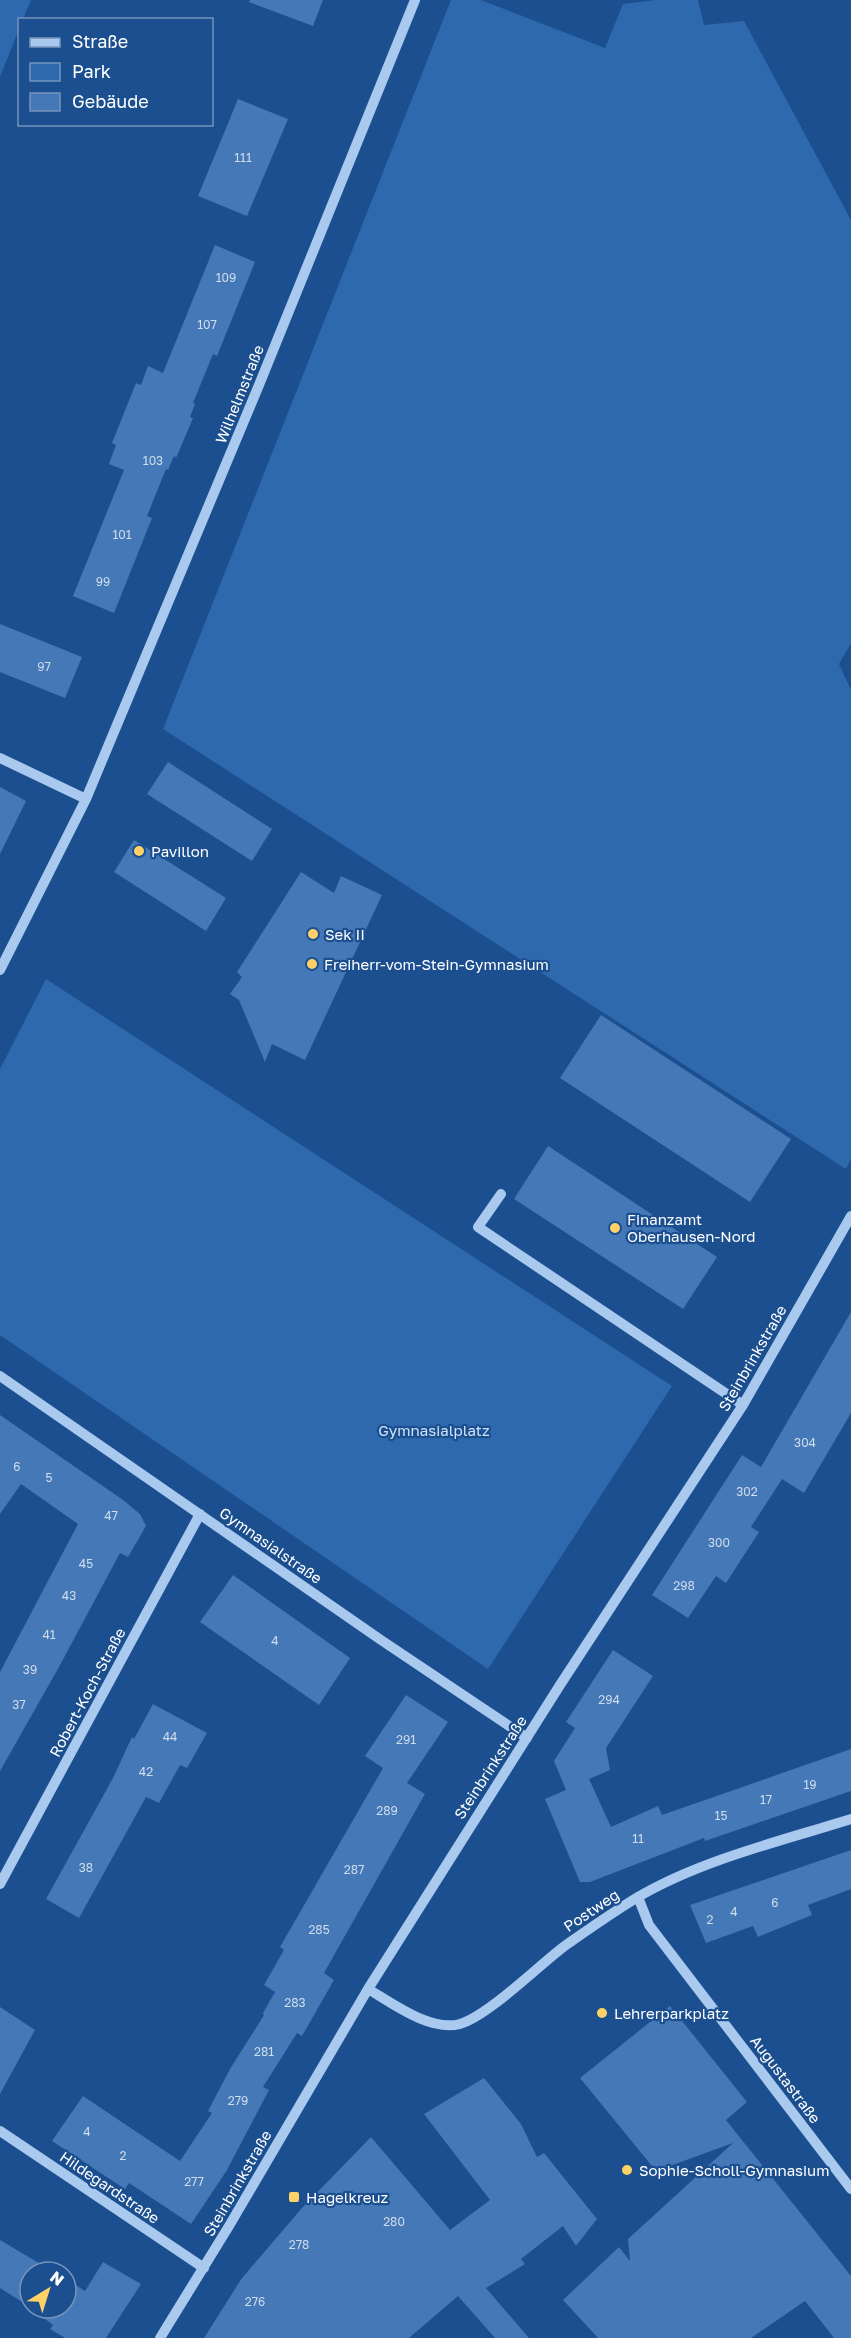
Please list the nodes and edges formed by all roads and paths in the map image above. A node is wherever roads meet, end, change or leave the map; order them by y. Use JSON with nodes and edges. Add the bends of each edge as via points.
{"nodes":[{"id":1,"x":415,"y":0,"type":"edge"},
{"id":2,"x":0,"y":758,"type":"edge"},
{"id":3,"x":86,"y":799,"type":"junction"},
{"id":4,"x":0,"y":970,"type":"edge"},
{"id":5,"x":501,"y":1194,"type":"dead end"},
{"id":6,"x":851,"y":1216,"type":"edge"},
{"id":7,"x":0,"y":1376,"type":"edge"},
{"id":8,"x":743,"y":1405,"type":"junction"},
{"id":9,"x":200,"y":1514,"type":"junction"},
{"id":10,"x":527,"y":1738,"type":"junction"},
{"id":11,"x":851,"y":1819,"type":"edge"},
{"id":12,"x":0,"y":1884,"type":"edge"},
{"id":13,"x":638,"y":1897,"type":"junction"},
{"id":14,"x":368,"y":1989,"type":"junction"},
{"id":15,"x":0,"y":2131,"type":"edge"},
{"id":16,"x":851,"y":2189,"type":"edge"},
{"id":17,"x":204,"y":2268,"type":"junction"},
{"id":18,"x":160,"y":2338,"type":"edge"}],
"edges":[{"from":1,"to":3,"type":"street","name":"Wilhelmstraße"},
{"from":2,"to":3,"type":"street"},
{"from":3,"to":4,"type":"street","name":"Wilhelmstraße"},
{"from":5,"to":8,"type":"street","via":[[478,1227]]},
{"from":6,"to":8,"type":"street","name":"Steinbrinkstraße"},
{"from":7,"to":9,"type":"street","name":"Gymnasialstraße"},
{"from":8,"to":10,"type":"street","name":"Steinbrinkstraße"},
{"from":9,"to":10,"type":"street","name":"Gymnasialstraße"},
{"from":9,"to":12,"type":"street","name":"Robert-Koch-Straße"},
{"from":10,"to":14,"type":"street","name":"Steinbrinkstraße"},
{"from":11,"to":13,"type":"street","name":"Postweg","via":[[719,1862]]},
{"from":13,"to":14,"type":"street","name":"Postweg","via":[[566,1945],[489,2007],[459,2024],[411,2015]]},
{"from":13,"to":16,"type":"street","name":"Augustastraße","via":[[649,1925]]},
{"from":14,"to":17,"type":"street","name":"Steinbrinkstraße"},
{"from":15,"to":17,"type":"street","name":"Hildegardstraße"},
{"from":17,"to":18,"type":"street","name":"Steinbrinkstraße"}]}
